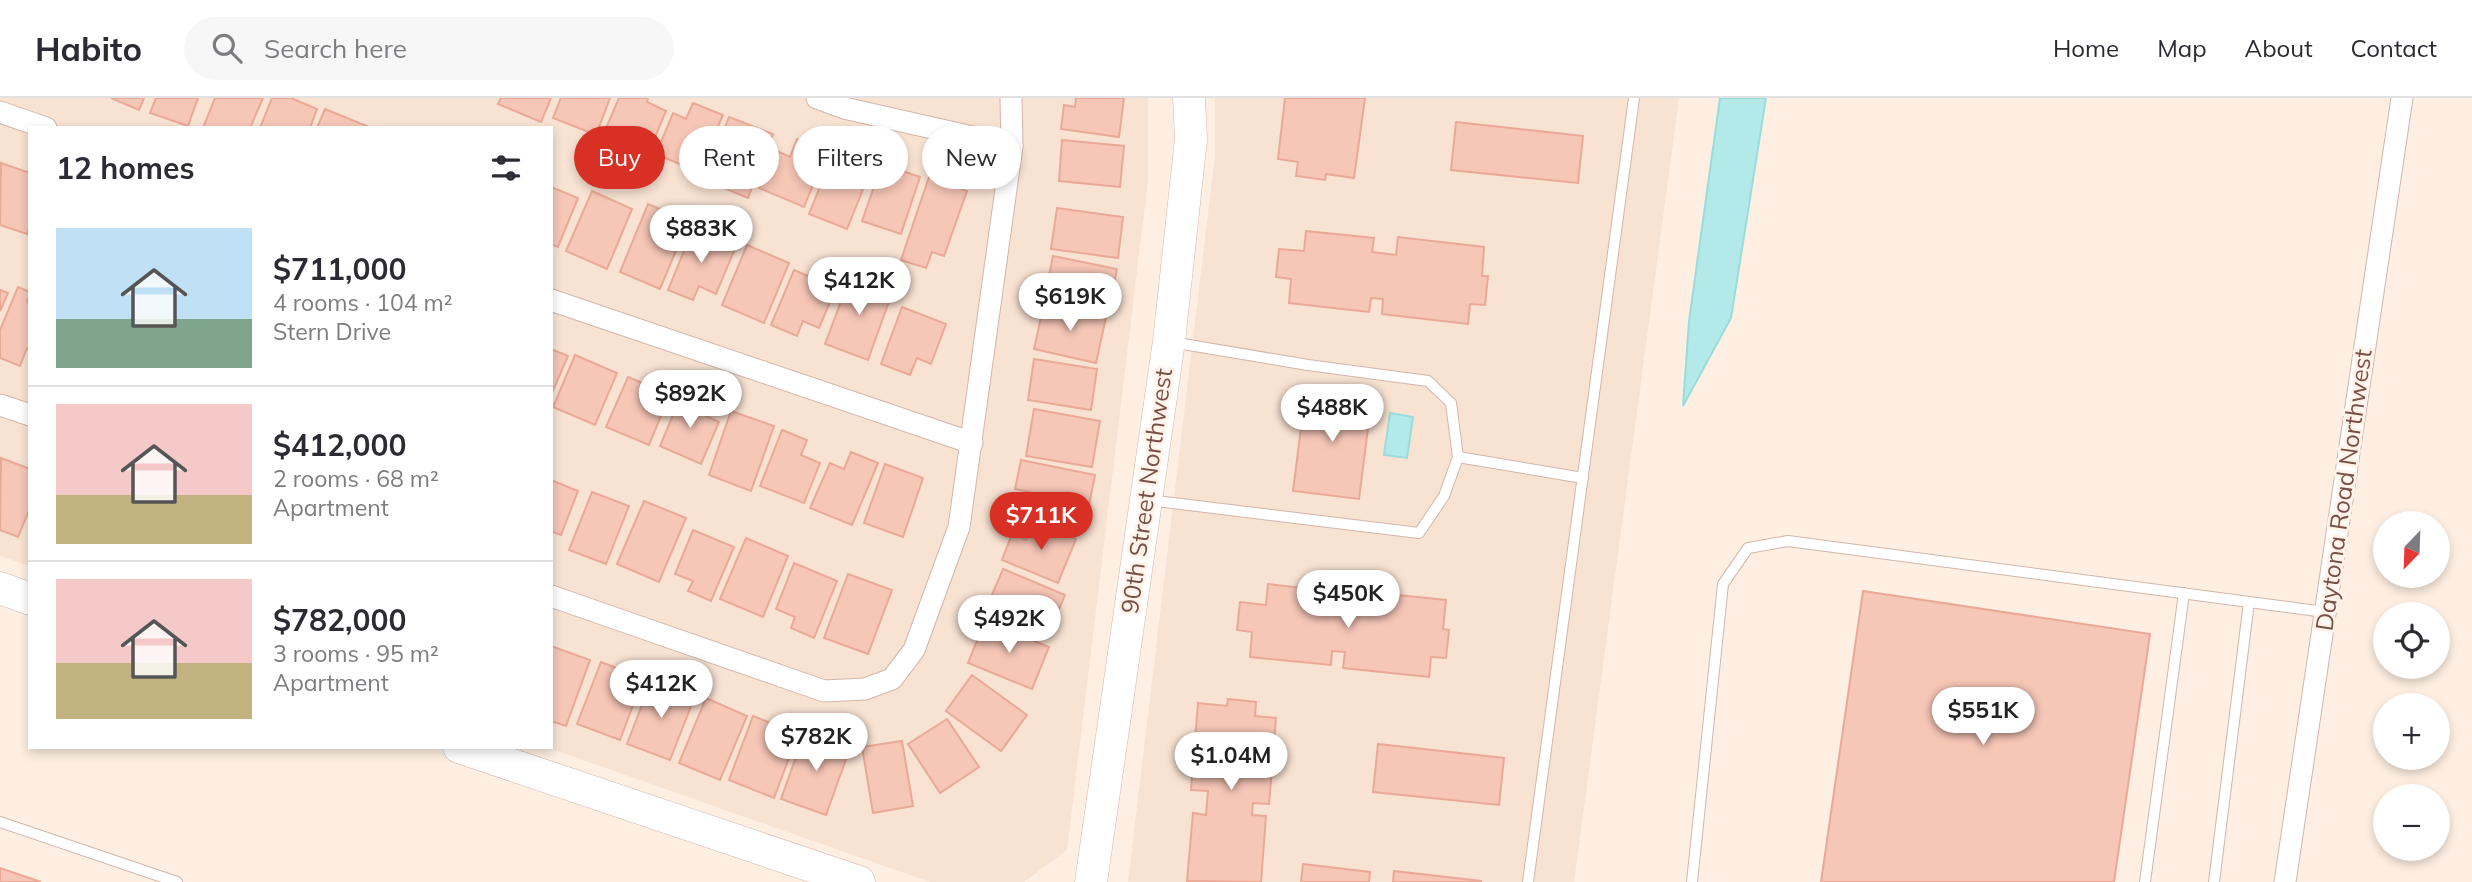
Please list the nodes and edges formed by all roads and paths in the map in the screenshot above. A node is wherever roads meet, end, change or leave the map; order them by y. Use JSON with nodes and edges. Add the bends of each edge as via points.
{"nodes":[{"id":1,"x":817,"y":98,"type":"edge"},
{"id":2,"x":1011,"y":98,"type":"edge"},
{"id":3,"x":1189,"y":98,"type":"edge"},
{"id":4,"x":1634,"y":98,"type":"edge"},
{"id":5,"x":2402,"y":98,"type":"edge"},
{"id":6,"x":0,"y":112,"type":"edge"},
{"id":7,"x":40,"y":126,"type":"edge"},
{"id":8,"x":926,"y":126,"type":"edge"},
{"id":9,"x":1012,"y":126,"type":"edge"},
{"id":10,"x":1006,"y":189,"type":"edge"},
{"id":11,"x":553,"y":301,"type":"edge"},
{"id":12,"x":1169,"y":341,"type":"junction"},
{"id":13,"x":0,"y":405,"type":"edge"},
{"id":14,"x":28,"y":414,"type":"edge"},
{"id":15,"x":972,"y":443,"type":"junction"},
{"id":16,"x":1458,"y":457,"type":"junction"},
{"id":17,"x":1583,"y":478,"type":"junction"},
{"id":18,"x":1146,"y":499,"type":"junction"},
{"id":19,"x":0,"y":588,"type":"edge"},
{"id":20,"x":2183,"y":593,"type":"junction"},
{"id":21,"x":553,"y":597,"type":"edge"},
{"id":22,"x":28,"y":598,"type":"edge"},
{"id":23,"x":2249,"y":602,"type":"junction"},
{"id":24,"x":2325,"y":612,"type":"junction"},
{"id":25,"x":465,"y":749,"type":"edge"},
{"id":26,"x":0,"y":822,"type":"edge"},
{"id":27,"x":177,"y":882,"type":"edge"},
{"id":28,"x":859,"y":882,"type":"edge"},
{"id":29,"x":1091,"y":882,"type":"edge"},
{"id":30,"x":1528,"y":882,"type":"edge"},
{"id":31,"x":1692,"y":882,"type":"edge"},
{"id":32,"x":2145,"y":882,"type":"edge"},
{"id":33,"x":2214,"y":882,"type":"edge"},
{"id":34,"x":2285,"y":882,"type":"edge"}],
"edges":[{"from":1,"to":8,"type":"street"},
{"from":2,"to":9,"type":"street"},
{"from":3,"to":12,"type":"street","name":"90th Street Northwest","via":[[1191,139]]},
{"from":4,"to":17,"type":"lane"},
{"from":5,"to":24,"type":"street","name":"Daytona Road Northwest"},
{"from":6,"to":7,"type":"street"},
{"from":10,"to":15,"type":"street"},
{"from":11,"to":15,"type":"street"},
{"from":12,"to":16,"type":"lane","via":[[1428,381],[1451,403]]},
{"from":12,"to":18,"type":"street","name":"90th Street Northwest"},
{"from":13,"to":14,"type":"street"},
{"from":15,"to":21,"type":"street","via":[[959,527],[914,650],[892,678],[865,690],[824,691]]},
{"from":16,"to":17,"type":"lane"},
{"from":16,"to":18,"type":"lane","via":[[1444,496],[1419,533]]},
{"from":17,"to":30,"type":"lane"},
{"from":18,"to":29,"type":"street","name":"90th Street Northwest"},
{"from":19,"to":22,"type":"street"},
{"from":20,"to":23,"type":"lane"},
{"from":20,"to":31,"type":"lane","via":[[1788,541],[1748,548],[1723,584]]},
{"from":20,"to":32,"type":"lane"},
{"from":23,"to":24,"type":"lane"},
{"from":23,"to":33,"type":"lane"},
{"from":24,"to":34,"type":"street","name":"Daytona Road Northwest"},
{"from":25,"to":28,"type":"street"},
{"from":26,"to":27,"type":"lane"}]}
